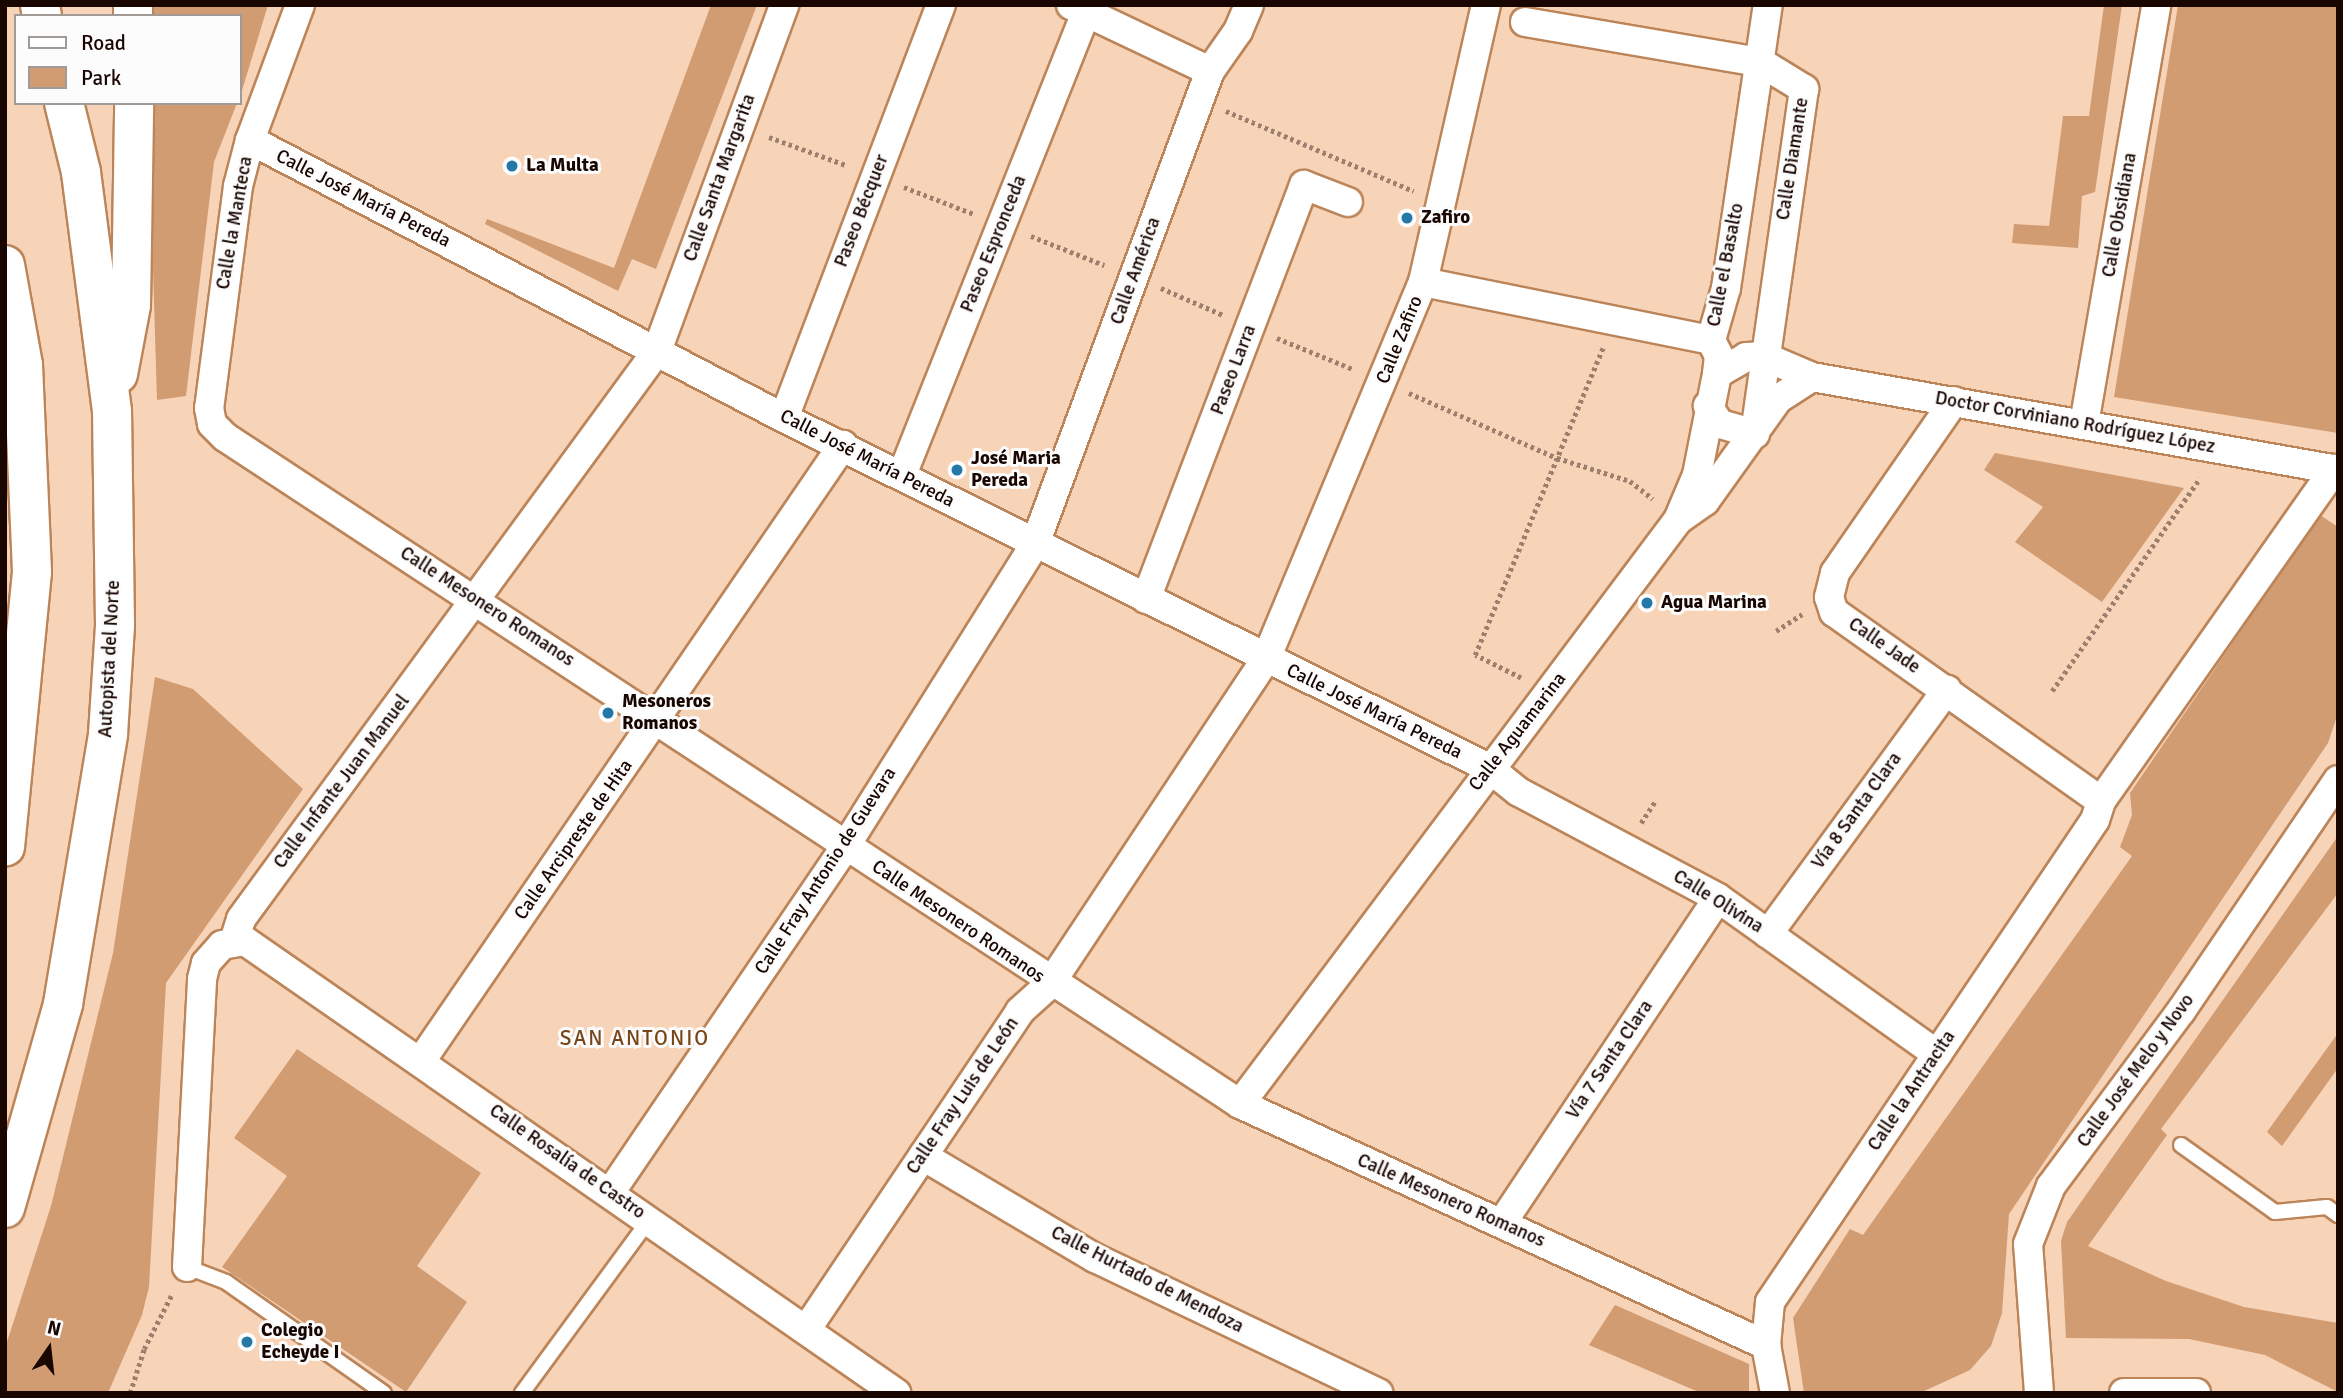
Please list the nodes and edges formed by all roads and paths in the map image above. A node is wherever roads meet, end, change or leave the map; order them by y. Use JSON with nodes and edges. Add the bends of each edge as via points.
{"nodes":[{"id":1,"x":300,"y":5,"type":"edge"},
{"id":2,"x":784,"y":5,"type":"edge"},
{"id":3,"x":941,"y":5,"type":"edge"},
{"id":4,"x":1249,"y":5,"type":"edge"},
{"id":5,"x":1486,"y":5,"type":"edge"},
{"id":6,"x":1768,"y":5,"type":"edge"},
{"id":7,"x":2157,"y":5,"type":"edge"},
{"id":8,"x":1078,"y":9,"type":"edge"},
{"id":9,"x":1525,"y":22,"type":"dead end"},
{"id":10,"x":1760,"y":62,"type":"junction"},
{"id":11,"x":1210,"y":71,"type":"junction"},
{"id":12,"x":1199,"y":99,"type":"junction"},
{"id":13,"x":64,"y":105,"type":"edge"},
{"id":14,"x":134,"y":105,"type":"edge"},
{"id":15,"x":739,"y":126,"type":"junction"},
{"id":16,"x":250,"y":141,"type":"junction"},
{"id":17,"x":876,"y":176,"type":"junction"},
{"id":18,"x":1348,"y":202,"type":"dead end"},
{"id":19,"x":1441,"y":202,"type":"junction"},
{"id":20,"x":1001,"y":225,"type":"junction"},
{"id":21,"x":5,"y":265,"type":"edge"},
{"id":22,"x":1134,"y":276,"type":"junction"},
{"id":23,"x":1423,"y":282,"type":"junction"},
{"id":24,"x":1615,"y":319,"type":"junction"},
{"id":25,"x":1250,"y":327,"type":"junction"},
{"id":26,"x":1711,"y":340,"type":"junction"},
{"id":27,"x":657,"y":351,"type":"junction"},
{"id":28,"x":1763,"y":356,"type":"junction"},
{"id":29,"x":1717,"y":374,"type":"junction"},
{"id":30,"x":1812,"y":377,"type":"junction"},
{"id":31,"x":1383,"y":382,"type":"junction"},
{"id":32,"x":1954,"y":401,"type":"junction"},
{"id":33,"x":1708,"y":407,"type":"junction"},
{"id":34,"x":209,"y":408,"type":"joint"},
{"id":35,"x":112,"y":411,"type":"junction"},
{"id":36,"x":784,"y":418,"type":"junction"},
{"id":37,"x":2084,"y":424,"type":"junction"},
{"id":38,"x":1755,"y":434,"type":"junction"},
{"id":39,"x":843,"y":445,"type":"junction"},
{"id":40,"x":2220,"y":449,"type":"junction"},
{"id":41,"x":1557,"y":458,"type":"junction"},
{"id":42,"x":2336,"y":470,"type":"edge"},
{"id":43,"x":902,"y":475,"type":"junction"},
{"id":44,"x":1678,"y":520,"type":"junction"},
{"id":45,"x":1035,"y":544,"type":"junction"},
{"id":46,"x":1146,"y":599,"type":"junction"},
{"id":47,"x":477,"y":600,"type":"junction"},
{"id":48,"x":1266,"y":659,"type":"junction"},
{"id":49,"x":1947,"y":689,"type":"junction"},
{"id":50,"x":2052,"y":691,"type":"dead end"},
{"id":51,"x":1550,"y":692,"type":"junction"},
{"id":52,"x":658,"y":719,"type":"junction"},
{"id":53,"x":1489,"y":768,"type":"junction"},
{"id":54,"x":2338,"y":780,"type":"edge"},
{"id":55,"x":2101,"y":801,"type":"junction"},
{"id":56,"x":5,"y":847,"type":"edge"},
{"id":57,"x":845,"y":847,"type":"junction"},
{"id":58,"x":1718,"y":898,"type":"junction"},
{"id":59,"x":1768,"y":934,"type":"junction"},
{"id":60,"x":234,"y":941,"type":"junction"},
{"id":61,"x":1050,"y":984,"type":"junction"},
{"id":62,"x":1937,"y":1054,"type":"junction"},
{"id":63,"x":421,"y":1061,"type":"junction"},
{"id":64,"x":1240,"y":1104,"type":"junction"},
{"id":65,"x":2181,"y":1145,"type":"dead end"},
{"id":66,"x":923,"y":1156,"type":"junction"},
{"id":67,"x":610,"y":1193,"type":"junction"},
{"id":68,"x":5,"y":1208,"type":"edge"},
{"id":69,"x":2338,"y":1214,"type":"edge"},
{"id":70,"x":649,"y":1220,"type":"junction"},
{"id":71,"x":1502,"y":1223,"type":"junction"},
{"id":72,"x":187,"y":1266,"type":"junction"},
{"id":73,"x":806,"y":1330,"type":"junction"},
{"id":74,"x":1766,"y":1345,"type":"junction"},
{"id":75,"x":2166,"y":1391,"type":"edge"},
{"id":76,"x":130,"y":1393,"type":"edge"},
{"id":77,"x":384,"y":1393,"type":"edge"},
{"id":78,"x":522,"y":1393,"type":"edge"},
{"id":79,"x":896,"y":1393,"type":"edge"},
{"id":80,"x":1378,"y":1393,"type":"edge"},
{"id":81,"x":1774,"y":1393,"type":"edge"},
{"id":82,"x":2039,"y":1393,"type":"edge"},
{"id":83,"x":2124,"y":1393,"type":"edge"},
{"id":84,"x":2196,"y":1393,"type":"edge"}],
"edges":[{"from":1,"to":16,"type":"street","name":"Calle la Manteca"},
{"from":2,"to":15,"type":"street","name":"Calle Santa Margarita"},
{"from":3,"to":17,"type":"street","name":"Paseo Bécquer"},
{"from":4,"to":11,"type":"street","name":"Calle América","via":[[1238,31]]},
{"from":5,"to":19,"type":"street","name":"Calle Zafiro"},
{"from":6,"to":10,"type":"street","name":"Calle el Basalto"},
{"from":7,"to":37,"type":"street","name":"Calle Obsidiana"},
{"from":8,"to":11,"type":"street"},
{"from":8,"to":20,"type":"street","name":"Paseo Espronceda"},
{"from":9,"to":10,"type":"street","name":"Calle Diamante"},
{"from":10,"to":26,"type":"street","name":"Calle el Basalto","via":[[1726,288]]},
{"from":10,"to":28,"type":"street","name":"Calle Diamante","via":[[1804,89]]},
{"from":11,"to":12,"type":"street","name":"Calle América"},
{"from":12,"to":19,"type":"path"},
{"from":12,"to":22,"type":"street","name":"Calle América"},
{"from":13,"to":35,"type":"highway","name":"Autopista del Norte","via":[[81,172]]},
{"from":14,"to":35,"type":"highway","via":[[131,305]]},
{"from":15,"to":17,"type":"path"},
{"from":15,"to":27,"type":"street","name":"Calle Santa Margarita"},
{"from":16,"to":27,"type":"street","name":"Calle José María Pereda"},
{"from":16,"to":34,"type":"street","name":"Calle la Manteca","via":[[238,186]]},
{"from":17,"to":20,"type":"path"},
{"from":17,"to":36,"type":"street","name":"Paseo Bécquer"},
{"from":18,"to":25,"type":"street","name":"Paseo Larra","via":[[1304,185]]},
{"from":19,"to":23,"type":"street","name":"Calle Zafiro"},
{"from":20,"to":22,"type":"path"},
{"from":20,"to":43,"type":"street","name":"Paseo Espronceda"},
{"from":21,"to":56,"type":"highway","via":[[23,365],[32,572]]},
{"from":22,"to":25,"type":"path"},
{"from":22,"to":45,"type":"street","name":"Calle América"},
{"from":23,"to":24,"type":"street"},
{"from":23,"to":31,"type":"street","name":"Calle Zafiro"},
{"from":24,"to":26,"type":"street"},
{"from":24,"to":41,"type":"path"},
{"from":25,"to":31,"type":"path"},
{"from":25,"to":46,"type":"street","name":"Paseo Larra"},
{"from":26,"to":29,"type":"street","name":"Calle el Basalto","via":[[1719,356]]},
{"from":27,"to":36,"type":"street","name":"Calle José María Pereda"},
{"from":27,"to":47,"type":"street","name":"Calle Infante Juan Manuel"},
{"from":28,"to":29,"type":"street","via":[[1745,356]]},
{"from":28,"to":30,"type":"street","name":"Doctor Corviniano Rodríguez López"},
{"from":28,"to":38,"type":"street","name":"Calle Diamante"},
{"from":29,"to":33,"type":"street","name":"Calle el Basalto"},
{"from":30,"to":32,"type":"street","name":"Doctor Corviniano Rodríguez López"},
{"from":30,"to":38,"type":"street","name":"Calle Aguamarina","via":[[1778,399]]},
{"from":31,"to":41,"type":"path"},
{"from":31,"to":48,"type":"street","name":"Calle Zafiro"},
{"from":32,"to":37,"type":"street","name":"Doctor Corviniano Rodríguez López"},
{"from":32,"to":49,"type":"street","name":"Calle Jade","via":[[1835,573],[1829,597],[1835,612]]},
{"from":33,"to":38,"type":"street","via":[[1720,424]]},
{"from":33,"to":44,"type":"street","name":"Calle el Basalto","via":[[1697,475]]},
{"from":34,"to":47,"type":"street","name":"Calle Mesonero Romanos","via":[[212,424],[225,437]]},
{"from":35,"to":68,"type":"highway","name":"Autopista del Norte","via":[[115,625],[108,734],[63,1004]]},
{"from":36,"to":39,"type":"street","name":"Calle José María Pereda"},
{"from":37,"to":40,"type":"street","name":"Doctor Corviniano Rodríguez López"},
{"from":38,"to":44,"type":"street","name":"Calle Aguamarina","via":[[1705,501]]},
{"from":39,"to":43,"type":"street","name":"Calle José María Pereda"},
{"from":39,"to":52,"type":"street","name":"Calle Arcipreste de Hita"},
{"from":40,"to":42,"type":"street","name":"Doctor Corviniano Rodríguez López"},
{"from":40,"to":50,"type":"path"},
{"from":41,"to":44,"type":"path","via":[[1630,481]]},
{"from":41,"to":51,"type":"path","via":[[1475,654]]},
{"from":42,"to":55,"type":"street","name":"Calle la Antracita"},
{"from":43,"to":45,"type":"street","name":"Calle José María Pereda"},
{"from":44,"to":51,"type":"street","name":"Calle Aguamarina"},
{"from":45,"to":46,"type":"street","name":"Calle José María Pereda"},
{"from":45,"to":57,"type":"street","name":"Calle Fray Antonio de Guevara"},
{"from":46,"to":48,"type":"street","name":"Calle José María Pereda"},
{"from":47,"to":52,"type":"street","name":"Calle Mesonero Romanos"},
{"from":47,"to":60,"type":"street","name":"Calle Infante Juan Manuel","via":[[241,919]]},
{"from":48,"to":53,"type":"street","name":"Calle José María Pereda"},
{"from":48,"to":61,"type":"street","name":"Calle Fray Luis de León"},
{"from":49,"to":55,"type":"street","name":"Calle Jade"},
{"from":49,"to":59,"type":"street","name":"Vía 8 Santa Clara"},
{"from":51,"to":53,"type":"street","name":"Calle Aguamarina"},
{"from":52,"to":57,"type":"street","name":"Calle Mesonero Romanos"},
{"from":52,"to":63,"type":"street","name":"Calle Arcipreste de Hita"},
{"from":53,"to":58,"type":"street","name":"Calle Olivina","via":[[1519,792]]},
{"from":53,"to":64,"type":"street","name":"Calle Aguamarina"},
{"from":54,"to":82,"type":"street","name":"Calle José Melo y Novo","via":[[2181,1011],[2051,1186],[2028,1244]]},
{"from":55,"to":62,"type":"street","name":"Calle la Antracita","via":[[2095,820]]},
{"from":57,"to":61,"type":"street","name":"Calle Mesonero Romanos"},
{"from":57,"to":67,"type":"street","name":"Calle Fray Antonio de Guevara"},
{"from":58,"to":59,"type":"street","name":"Calle Olivina"},
{"from":58,"to":71,"type":"street","name":"Vía 7 Santa Clara"},
{"from":59,"to":62,"type":"street","name":"Calle Olivina"},
{"from":60,"to":63,"type":"street","name":"Calle Rosalía de Castro","via":[[261,948]]},
{"from":60,"to":72,"type":"street","name":"Calle Infante Juan Manuel","via":[[213,953],[202,979]]},
{"from":61,"to":64,"type":"street","name":"Calle Mesonero Romanos"},
{"from":61,"to":66,"type":"street","name":"Calle Fray Luis de León","via":[[1020,1011]]},
{"from":62,"to":74,"type":"street","name":"Calle la Antracita","via":[[1770,1302]]},
{"from":63,"to":67,"type":"street","name":"Calle Rosalía de Castro"},
{"from":64,"to":71,"type":"street","name":"Calle Mesonero Romanos"},
{"from":65,"to":69,"type":"lane","via":[[2275,1212],[2327,1207]]},
{"from":66,"to":73,"type":"street","name":"Calle Fray Luis de León"},
{"from":66,"to":80,"type":"street","name":"Calle Hurtado de Mendoza","via":[[1095,1258]]},
{"from":67,"to":70,"type":"street","name":"Calle Rosalía de Castro"},
{"from":70,"to":73,"type":"street","name":"Calle Rosalía de Castro"},
{"from":70,"to":78,"type":"lane"},
{"from":71,"to":74,"type":"street","name":"Calle Mesonero Romanos"},
{"from":72,"to":76,"type":"path","via":[[144,1349]]},
{"from":72,"to":77,"type":"lane","via":[[226,1282]]},
{"from":73,"to":79,"type":"street","name":"Calle Rosalía de Castro"},
{"from":74,"to":81,"type":"street","name":"Calle la Antracita"},
{"from":75,"to":83,"type":"street"},
{"from":75,"to":84,"type":"street"}]}
